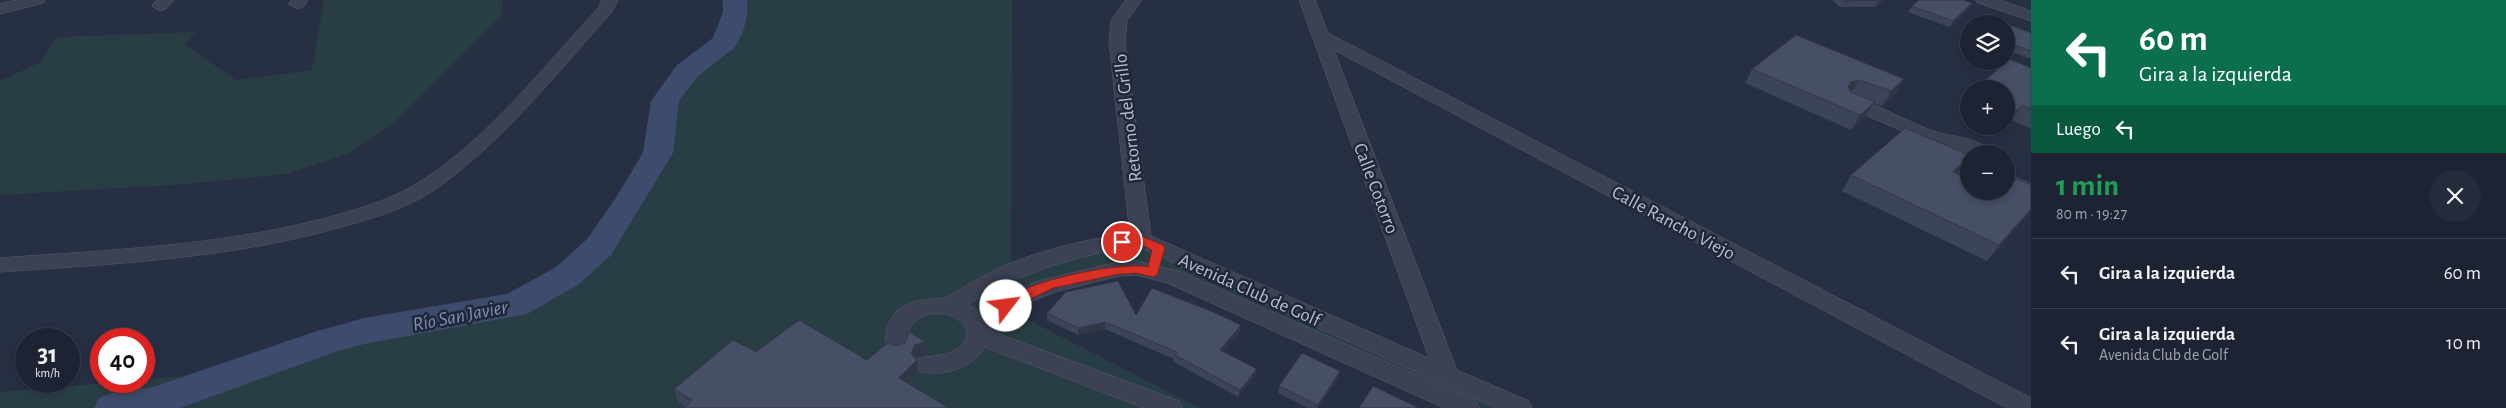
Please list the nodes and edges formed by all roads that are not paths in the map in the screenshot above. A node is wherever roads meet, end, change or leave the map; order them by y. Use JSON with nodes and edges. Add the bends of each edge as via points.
{"nodes":[{"id":1,"x":37,"y":0,"type":"edge"},
{"id":2,"x":610,"y":0,"type":"edge"},
{"id":3,"x":1134,"y":0,"type":"edge"},
{"id":4,"x":1307,"y":0,"type":"edge"},
{"id":5,"x":1984,"y":0,"type":"edge"},
{"id":6,"x":2006,"y":0,"type":"edge"},
{"id":7,"x":6,"y":5,"type":"edge"},
{"id":8,"x":2028,"y":11,"type":"edge"},
{"id":9,"x":1320,"y":36,"type":"junction"},
{"id":10,"x":1850,"y":102,"type":"edge"},
{"id":11,"x":1933,"y":137,"type":"junction"},
{"id":12,"x":1965,"y":145,"type":"edge"},
{"id":13,"x":1960,"y":155,"type":"edge"},
{"id":14,"x":2015,"y":177,"type":"edge"},
{"id":15,"x":2031,"y":180,"type":"edge"},
{"id":16,"x":1150,"y":244,"type":"junction"},
{"id":17,"x":1106,"y":245,"type":"junction"},
{"id":18,"x":0,"y":264,"type":"edge"},
{"id":19,"x":1119,"y":270,"type":"junction"},
{"id":20,"x":1153,"y":272,"type":"junction"},
{"id":21,"x":947,"y":305,"type":"junction"},
{"id":22,"x":978,"y":330,"type":"junction"},
{"id":23,"x":898,"y":348,"type":"edge"},
{"id":24,"x":926,"y":365,"type":"dead end"},
{"id":25,"x":1448,"y":377,"type":"junction"},
{"id":26,"x":1170,"y":408,"type":"edge"},
{"id":27,"x":1467,"y":408,"type":"edge"},
{"id":28,"x":1520,"y":408,"type":"edge"},
{"id":29,"x":2028,"y":408,"type":"edge"}],
"edges":[{"from":1,"to":7,"type":"street"},
{"from":2,"to":18,"type":"street","via":[[606,9],[482,144],[424,188],[366,214],[231,245]]},
{"from":3,"to":16,"type":"street","name":"Retorno del Grillo","via":[[1119,20],[1118,42]]},
{"from":4,"to":9,"type":"street","name":"Calle Cotorro"},
{"from":5,"to":8,"type":"street"},
{"from":6,"to":8,"type":"street"},
{"from":9,"to":25,"type":"street","name":"Calle Cotorro"},
{"from":9,"to":29,"type":"street","name":"Calle Rancho Viejo"},
{"from":10,"to":11,"type":"street"},
{"from":11,"to":12,"type":"street"},
{"from":11,"to":13,"type":"street"},
{"from":14,"to":15,"type":"street"},
{"from":16,"to":17,"type":"street"},
{"from":16,"to":20,"type":"street"},
{"from":16,"to":25,"type":"street","name":"Avenida Club de Golf"},
{"from":17,"to":19,"type":"street"},
{"from":17,"to":21,"type":"street","via":[[1042,260]]},
{"from":19,"to":20,"type":"street","name":"Avenida Club de Golf","via":[[1136,268]]},
{"from":19,"to":22,"type":"street","name":"Avenida Club de Golf","via":[[1050,284],[1020,297]]},
{"from":20,"to":27,"type":"street","name":"Avenida Club de Golf","via":[[1173,277]]},
{"from":21,"to":22,"type":"street","via":[[966,312]]},
{"from":21,"to":23,"type":"street","via":[[927,307],[908,314],[896,334]]},
{"from":22,"to":24,"type":"street","name":"Avenida Club de Golf","via":[[975,346],[967,355],[941,366]]},
{"from":22,"to":26,"type":"street"},
{"from":25,"to":28,"type":"street","name":"Avenida Club de Golf"}]}
